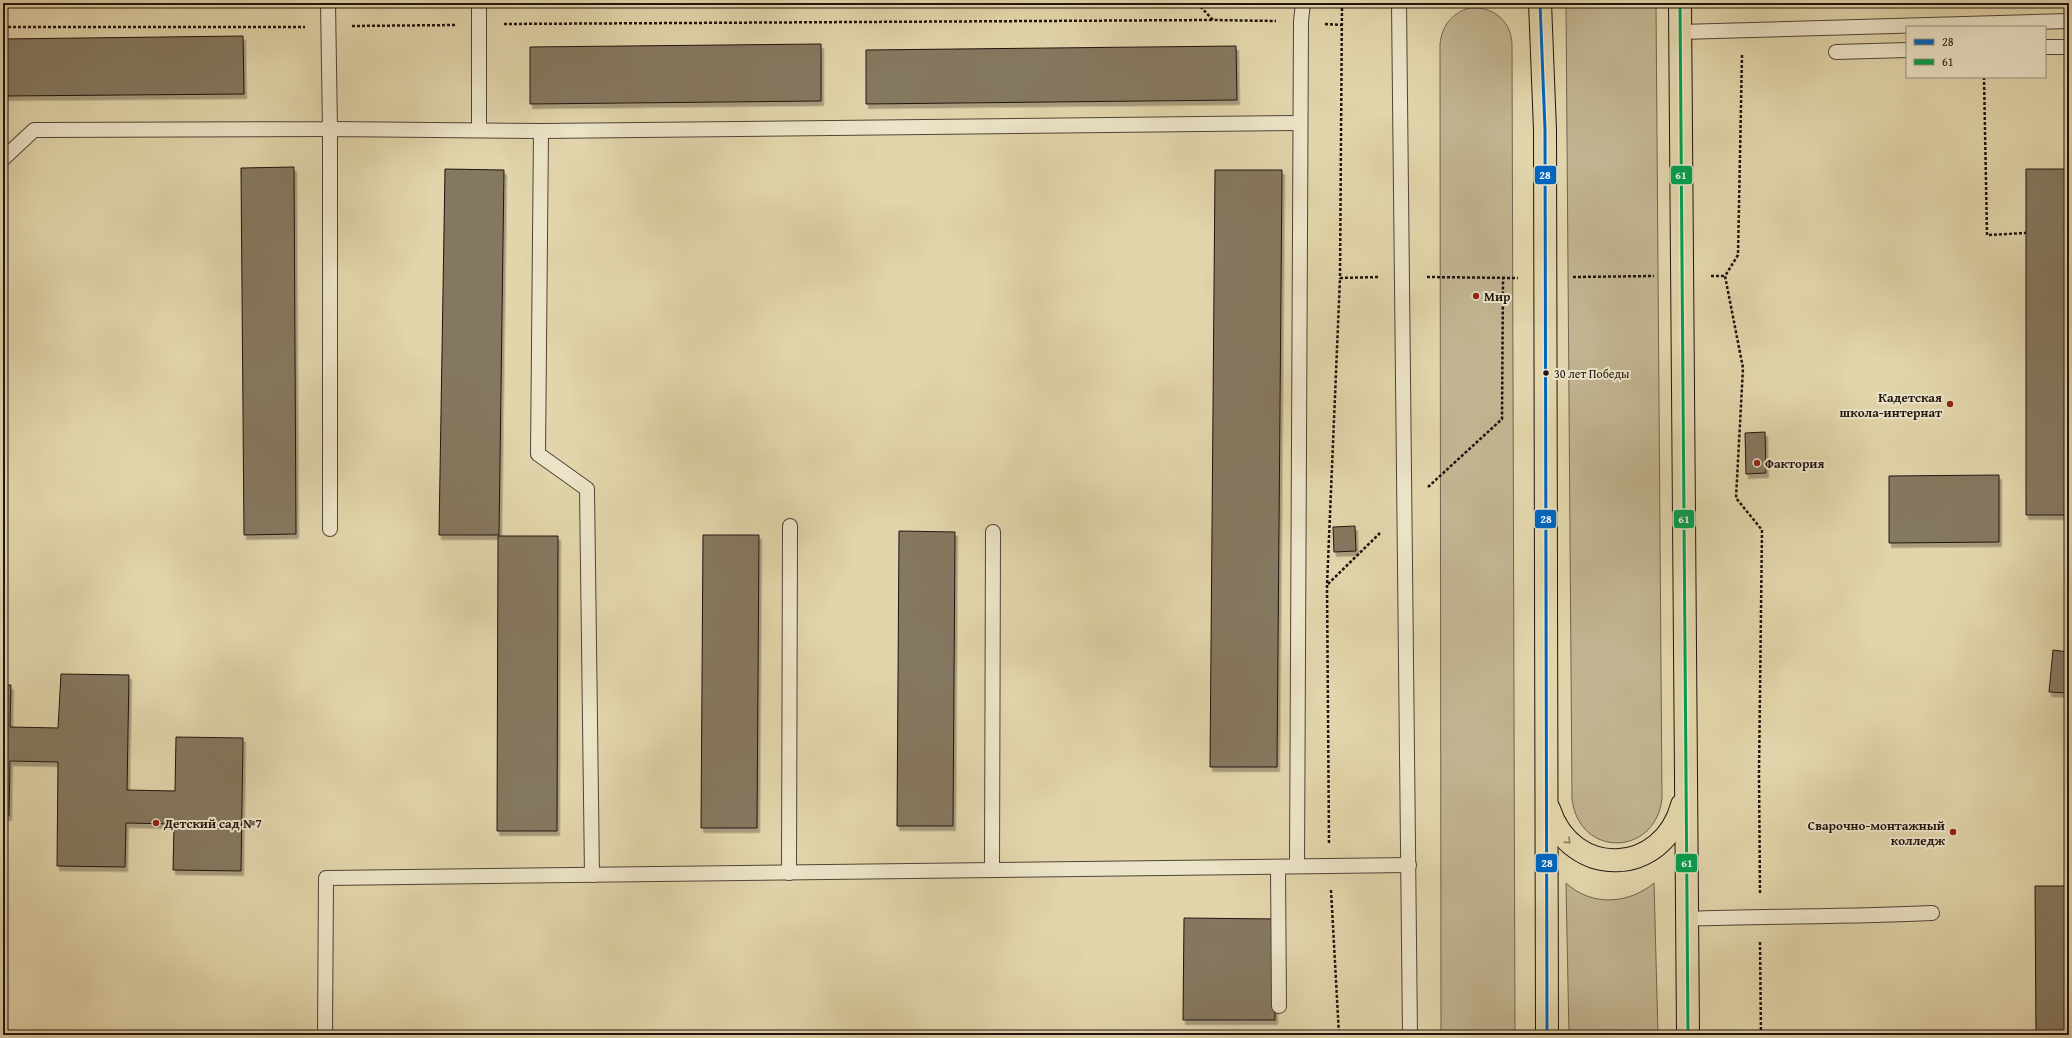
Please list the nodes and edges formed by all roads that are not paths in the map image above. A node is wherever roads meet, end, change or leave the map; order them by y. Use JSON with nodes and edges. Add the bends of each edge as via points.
{"nodes":[{"id":1,"x":328,"y":3,"type":"edge"},
{"id":2,"x":479,"y":3,"type":"edge"},
{"id":3,"x":1303,"y":3,"type":"edge"},
{"id":4,"x":1399,"y":3,"type":"edge"},
{"id":5,"x":1540,"y":3,"type":"edge"},
{"id":6,"x":1680,"y":3,"type":"edge"},
{"id":7,"x":2069,"y":21,"type":"edge"},
{"id":8,"x":1983,"y":26,"type":"edge"},
{"id":9,"x":1906,"y":27,"type":"edge"},
{"id":10,"x":1680,"y":32,"type":"junction"},
{"id":11,"x":2046,"y":47,"type":"edge"},
{"id":12,"x":2069,"y":47,"type":"edge"},
{"id":13,"x":1906,"y":50,"type":"edge"},
{"id":14,"x":1836,"y":52,"type":"dead end"},
{"id":15,"x":1300,"y":123,"type":"junction"},
{"id":16,"x":330,"y":129,"type":"junction"},
{"id":17,"x":479,"y":130,"type":"junction"},
{"id":18,"x":541,"y":131,"type":"junction"},
{"id":19,"x":3,"y":159,"type":"edge"},
{"id":20,"x":790,"y":526,"type":"dead end"},
{"id":21,"x":330,"y":529,"type":"dead end"},
{"id":22,"x":994,"y":532,"type":"dead end"},
{"id":23,"x":1686,"y":791,"type":"junction"},
{"id":24,"x":1547,"y":794,"type":"junction"},
{"id":25,"x":1409,"y":865,"type":"junction"},
{"id":26,"x":1297,"y":866,"type":"junction"},
{"id":27,"x":1278,"y":867,"type":"junction"},
{"id":28,"x":992,"y":870,"type":"junction"},
{"id":29,"x":789,"y":873,"type":"junction"},
{"id":30,"x":592,"y":875,"type":"junction"},
{"id":31,"x":1932,"y":913,"type":"dead end"},
{"id":32,"x":1687,"y":919,"type":"junction"},
{"id":33,"x":1280,"y":1006,"type":"dead end"},
{"id":34,"x":325,"y":1035,"type":"edge"},
{"id":35,"x":1410,"y":1035,"type":"edge"},
{"id":36,"x":1547,"y":1035,"type":"edge"},
{"id":37,"x":1688,"y":1035,"type":"edge"}],
"edges":[{"from":1,"to":16,"type":"lane"},
{"from":2,"to":17,"type":"lane"},
{"from":3,"to":15,"type":"lane"},
{"from":4,"to":25,"type":"lane"},
{"from":5,"to":24,"type":"main road","via":[[1545,130]]},
{"from":6,"to":10,"type":"main road"},
{"from":7,"to":8,"type":"lane"},
{"from":9,"to":10,"type":"lane"},
{"from":10,"to":23,"type":"main road"},
{"from":11,"to":12,"type":"lane"},
{"from":13,"to":14,"type":"lane"},
{"from":15,"to":18,"type":"lane"},
{"from":15,"to":26,"type":"lane"},
{"from":16,"to":17,"type":"lane"},
{"from":16,"to":19,"type":"lane","via":[[34,130]]},
{"from":16,"to":21,"type":"lane"},
{"from":17,"to":18,"type":"lane"},
{"from":18,"to":30,"type":"lane","via":[[538,454],[587,489]]},
{"from":20,"to":29,"type":"lane"},
{"from":22,"to":28,"type":"lane"},
{"from":24,"to":23,"type":"main road","one_way":true,"via":[[1552,820],[1568,842],[1590,856],[1616,861],[1643,855],[1665,840],[1679,817]]},
{"from":23,"to":32,"type":"main road"},
{"from":24,"to":36,"type":"main road"},
{"from":25,"to":26,"type":"lane"},
{"from":25,"to":35,"type":"lane"},
{"from":26,"to":27,"type":"lane"},
{"from":27,"to":28,"type":"lane"},
{"from":27,"to":33,"type":"lane"},
{"from":28,"to":29,"type":"lane"},
{"from":29,"to":30,"type":"lane"},
{"from":30,"to":34,"type":"lane","via":[[326,878]]},
{"from":31,"to":32,"type":"lane"},
{"from":32,"to":37,"type":"main road"}]}
